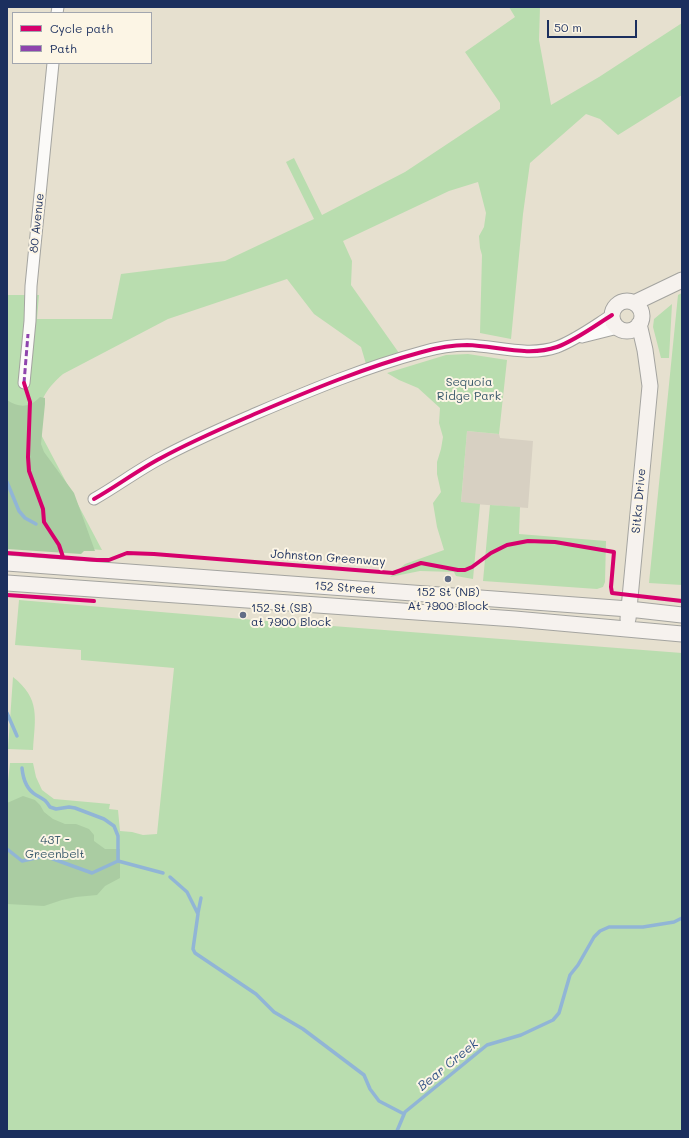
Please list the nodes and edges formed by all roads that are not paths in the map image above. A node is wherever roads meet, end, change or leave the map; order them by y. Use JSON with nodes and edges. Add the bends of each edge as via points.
{"nodes":[{"id":1,"x":53,"y":64,"type":"edge"},
{"id":2,"x":681,"y":281,"type":"edge"},
{"id":3,"x":628,"y":319,"type":"junction"},
{"id":4,"x":24,"y":383,"type":"dead end"},
{"id":5,"x":94,"y":499,"type":"dead end"},
{"id":6,"x":7,"y":563,"type":"edge"},
{"id":7,"x":7,"y":583,"type":"edge"},
{"id":8,"x":629,"y":609,"type":"junction"},
{"id":9,"x":682,"y":615,"type":"edge"},
{"id":10,"x":627,"y":629,"type":"junction"},
{"id":11,"x":681,"y":634,"type":"edge"}],
"edges":[{"from":1,"to":4,"type":"street","name":"80 Avenue"},
{"from":2,"to":3,"type":"main road"},
{"from":3,"to":5,"type":"street","via":[[543,350],[505,350],[467,345],[423,352],[366,370],[298,395],[222,428],[162,458]]},
{"from":3,"to":8,"type":"main road","name":"Sitka Drive","via":[[645,350],[650,386]]},
{"from":6,"to":8,"type":"main road","name":"152 Street"},
{"from":7,"to":10,"type":"main road","name":"152 Street","via":[[507,618]]},
{"from":8,"to":9,"type":"main road","name":"152 Street"},
{"from":8,"to":10,"type":"main road","name":"Sitka Drive"},
{"from":10,"to":11,"type":"main road","name":"152 Street"}]}
